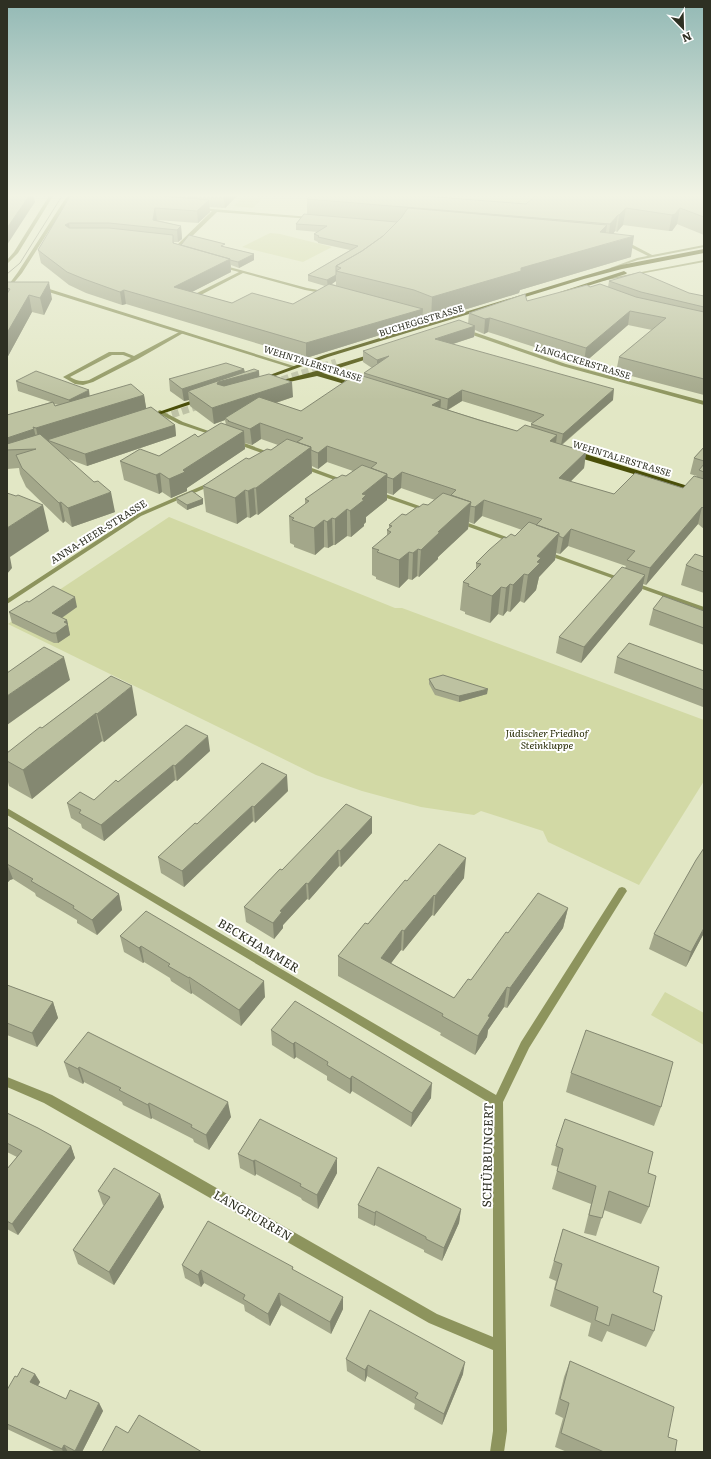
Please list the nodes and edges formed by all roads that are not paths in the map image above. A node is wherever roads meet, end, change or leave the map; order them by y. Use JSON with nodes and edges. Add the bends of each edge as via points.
{"nodes":[{"id":1,"x":26,"y":264,"type":"edge"},
{"id":2,"x":625,"y":264,"type":"edge"},
{"id":3,"x":637,"y":264,"type":"edge"},
{"id":4,"x":645,"y":264,"type":"edge"},
{"id":5,"x":662,"y":264,"type":"edge"},
{"id":6,"x":692,"y":264,"type":"edge"},
{"id":7,"x":215,"y":265,"type":"edge"},
{"id":8,"x":608,"y":270,"type":"junction"},
{"id":9,"x":242,"y":272,"type":"junction"},
{"id":10,"x":601,"y":280,"type":"junction"},
{"id":11,"x":10,"y":283,"type":"edge"},
{"id":12,"x":20,"y":284,"type":"edge"},
{"id":13,"x":333,"y":286,"type":"edge"},
{"id":14,"x":38,"y":287,"type":"edge"},
{"id":15,"x":579,"y":287,"type":"junction"},
{"id":16,"x":7,"y":290,"type":"edge"},
{"id":17,"x":588,"y":291,"type":"edge"},
{"id":18,"x":324,"y":292,"type":"junction"},
{"id":19,"x":559,"y":293,"type":"edge"},
{"id":20,"x":331,"y":294,"type":"edge"},
{"id":21,"x":193,"y":297,"type":"edge"},
{"id":22,"x":404,"y":314,"type":"edge"},
{"id":23,"x":431,"y":323,"type":"junction"},
{"id":24,"x":466,"y":325,"type":"edge"},
{"id":25,"x":456,"y":326,"type":"junction"},
{"id":26,"x":440,"y":329,"type":"edge"},
{"id":27,"x":183,"y":332,"type":"junction"},
{"id":28,"x":136,"y":358,"type":"junction"},
{"id":29,"x":330,"y":359,"type":"tunnel mouth"},
{"id":30,"x":336,"y":362,"type":"tunnel mouth"},
{"id":31,"x":294,"y":367,"type":"junction"},
{"id":32,"x":315,"y":374,"type":"junction"},
{"id":33,"x":248,"y":383,"type":"edge"},
{"id":34,"x":265,"y":386,"type":"edge"},
{"id":35,"x":364,"y":388,"type":"edge"},
{"id":36,"x":205,"y":401,"type":"edge"},
{"id":37,"x":704,"y":403,"type":"edge"},
{"id":38,"x":163,"y":414,"type":"junction"},
{"id":39,"x":140,"y":422,"type":"edge"},
{"id":40,"x":566,"y":451,"type":"edge"},
{"id":41,"x":282,"y":459,"type":"edge"},
{"id":42,"x":296,"y":464,"type":"edge"},
{"id":43,"x":218,"y":482,"type":"edge"},
{"id":44,"x":351,"y":484,"type":"edge"},
{"id":45,"x":372,"y":491,"type":"edge"},
{"id":46,"x":704,"y":493,"type":"edge"},
{"id":47,"x":436,"y":514,"type":"edge"},
{"id":48,"x":451,"y":519,"type":"edge"},
{"id":49,"x":520,"y":544,"type":"edge"},
{"id":50,"x":542,"y":551,"type":"edge"},
{"id":51,"x":7,"y":602,"type":"edge"},
{"id":52,"x":704,"y":609,"type":"edge"},
{"id":53,"x":7,"y":811,"type":"edge"},
{"id":54,"x":622,"y":891,"type":"dead end"},
{"id":55,"x":7,"y":1082,"type":"edge"},
{"id":56,"x":498,"y":1102,"type":"junction"},
{"id":57,"x":500,"y":1346,"type":"junction"},
{"id":58,"x":497,"y":1452,"type":"edge"}],
"edges":[{"from":1,"to":11,"type":"street"},
{"from":2,"to":8,"type":"street"},
{"from":3,"to":8,"type":"main road"},
{"from":4,"to":29,"type":"main road","name":"BUCHEGGSTRASSE"},
{"from":5,"to":10,"type":"main road"},
{"from":6,"to":10,"type":"street"},
{"from":7,"to":9,"type":"street"},
{"from":8,"to":23,"type":"main road"},
{"from":9,"to":18,"type":"street"},
{"from":9,"to":21,"type":"street"},
{"from":10,"to":15,"type":"main road"},
{"from":11,"to":12,"type":"street"},
{"from":11,"to":16,"type":"street"},
{"from":13,"to":18,"type":"street"},
{"from":14,"to":27,"type":"street","name":"WEHNTALERSTRASSE"},
{"from":15,"to":17,"type":"street"},
{"from":15,"to":19,"type":"main road"},
{"from":18,"to":20,"type":"street"},
{"from":22,"to":23,"type":"street"},
{"from":23,"to":31,"type":"main road"},
{"from":24,"to":25,"type":"main road","name":"BUCHEGGSTRASSE"},
{"from":25,"to":26,"type":"main road","name":"BUCHEGGSTRASSE"},
{"from":25,"to":37,"type":"street","name":"LANGACKERSTRASSE","via":[[564,364]]},
{"from":27,"to":28,"type":"street"},
{"from":27,"to":31,"type":"street","name":"WEHNTALERSTRASSE"},
{"from":28,"to":28,"type":"street","via":[[91,381],[75,382],[66,376],[111,353]]},
{"from":30,"to":32,"type":"main road","name":"BUCHEGGSTRASSE","via":[[379,351]]},
{"from":31,"to":32,"type":"main road","name":"WEHNTALERSTRASSE"},
{"from":31,"to":33,"type":"main road"},
{"from":32,"to":34,"type":"main road"},
{"from":32,"to":35,"type":"main road","name":"WEHNTALERSTRASSE"},
{"from":36,"to":38,"type":"main road"},
{"from":38,"to":39,"type":"main road"},
{"from":38,"to":41,"type":"street","via":[[266,456]]},
{"from":40,"to":46,"type":"main road","name":"WEHNTALERSTRASSE"},
{"from":42,"to":44,"type":"street"},
{"from":43,"to":51,"type":"street","name":"ANNA-HEER-STRASSE","via":[[139,514]]},
{"from":45,"to":47,"type":"street"},
{"from":48,"to":49,"type":"street"},
{"from":50,"to":52,"type":"street"},
{"from":53,"to":56,"type":"street","name":"BECKHAMMER"},
{"from":54,"to":56,"type":"street","name":"SCHÜRBUNGERT","via":[[525,1045]]},
{"from":55,"to":57,"type":"street","name":"LANGFURREN","via":[[48,1099],[433,1319]]},
{"from":56,"to":57,"type":"street","name":"SCHÜRBUNGERT"},
{"from":57,"to":58,"type":"street","name":"SCHÜRBUNGERT","via":[[500,1430]]}]}
